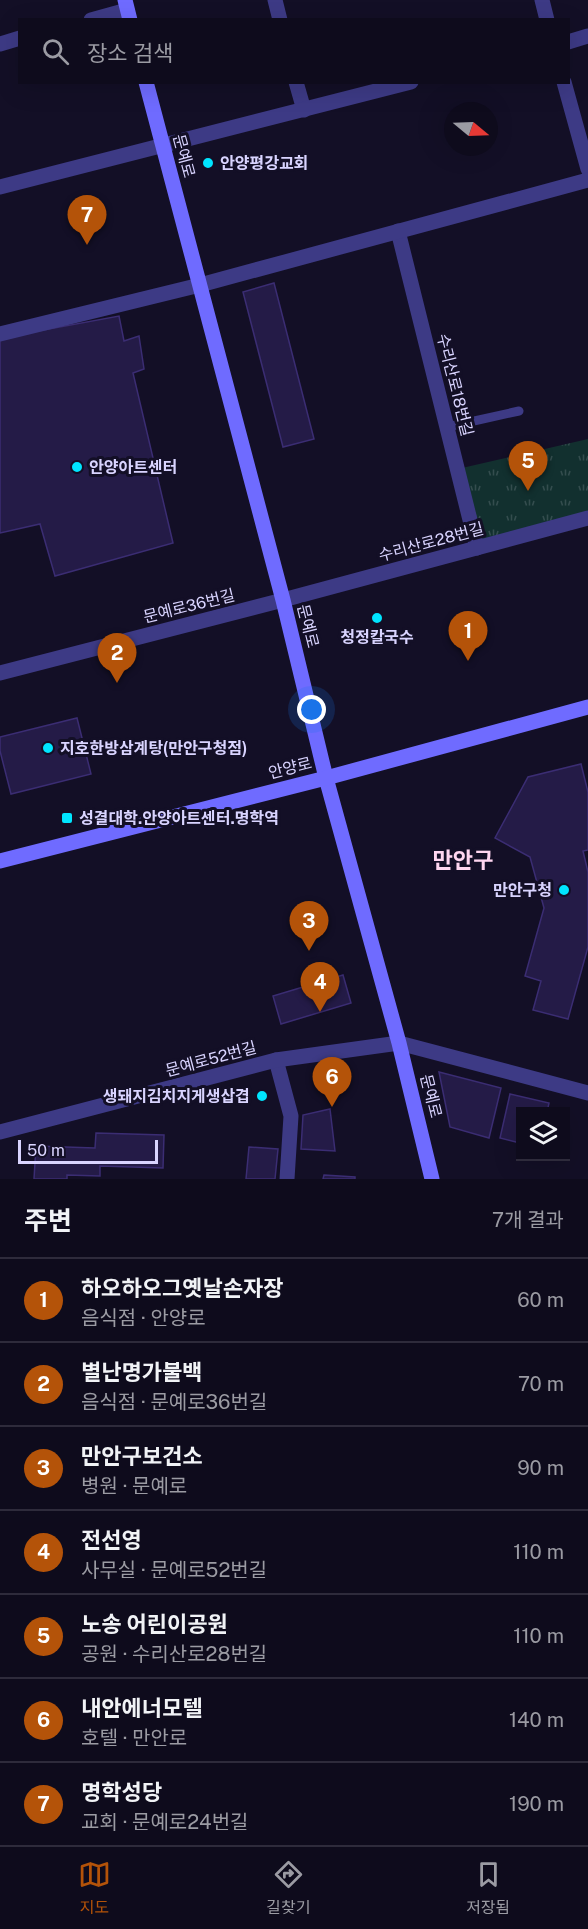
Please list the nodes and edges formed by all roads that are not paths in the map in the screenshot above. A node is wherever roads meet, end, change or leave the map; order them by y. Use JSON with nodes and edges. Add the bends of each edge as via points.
{"nodes":[{"id":1,"x":275,"y":0,"type":"edge"},
{"id":2,"x":542,"y":0,"type":"edge"},
{"id":3,"x":127,"y":10,"type":"edge"},
{"id":4,"x":98,"y":18,"type":"edge"},
{"id":5,"x":280,"y":18,"type":"edge"},
{"id":6,"x":546,"y":18,"type":"edge"},
{"id":7,"x":588,"y":36,"type":"edge"},
{"id":8,"x":18,"y":39,"type":"edge"},
{"id":9,"x":570,"y":41,"type":"edge"},
{"id":10,"x":0,"y":44,"type":"edge"},
{"id":11,"x":147,"y":84,"type":"edge"},
{"id":12,"x":297,"y":84,"type":"edge"},
{"id":13,"x":403,"y":84,"type":"edge"},
{"id":14,"x":565,"y":84,"type":"edge"},
{"id":15,"x":304,"y":110,"type":"junction"},
{"id":16,"x":163,"y":146,"type":"junction"},
{"id":17,"x":588,"y":169,"type":"edge"},
{"id":18,"x":588,"y":180,"type":"edge"},
{"id":19,"x":0,"y":188,"type":"edge"},
{"id":20,"x":398,"y":231,"type":"junction"},
{"id":21,"x":200,"y":285,"type":"junction"},
{"id":22,"x":0,"y":334,"type":"edge"},
{"id":23,"x":519,"y":411,"type":"dead end"},
{"id":24,"x":447,"y":427,"type":"junction"},
{"id":25,"x":588,"y":518,"type":"edge"},
{"id":26,"x":477,"y":548,"type":"junction"},
{"id":27,"x":283,"y":600,"type":"junction"},
{"id":28,"x":0,"y":673,"type":"edge"},
{"id":29,"x":588,"y":707,"type":"edge"},
{"id":30,"x":326,"y":778,"type":"junction"},
{"id":31,"x":1,"y":858,"type":"edge"},
{"id":32,"x":399,"y":1043,"type":"junction"},
{"id":33,"x":276,"y":1060,"type":"junction"},
{"id":34,"x":588,"y":1093,"type":"edge"},
{"id":35,"x":0,"y":1132,"type":"edge"},
{"id":36,"x":287,"y":1179,"type":"edge"},
{"id":37,"x":432,"y":1179,"type":"edge"}],
"edges":[{"from":1,"to":5,"type":"street"},
{"from":2,"to":6,"type":"street"},
{"from":3,"to":4,"type":"street"},
{"from":7,"to":9,"type":"street"},
{"from":8,"to":10,"type":"street"},
{"from":11,"to":16,"type":"street","name":"문예로"},
{"from":12,"to":15,"type":"street"},
{"from":13,"to":15,"type":"street"},
{"from":14,"to":17,"type":"street"},
{"from":15,"to":16,"type":"street"},
{"from":16,"to":19,"type":"street"},
{"from":16,"to":21,"type":"street","name":"문예로"},
{"from":18,"to":20,"type":"street"},
{"from":20,"to":21,"type":"street"},
{"from":20,"to":24,"type":"street","name":"수리산로18번길"},
{"from":21,"to":22,"type":"street"},
{"from":21,"to":27,"type":"street","name":"문예로"},
{"from":23,"to":24,"type":"lane"},
{"from":24,"to":26,"type":"street","name":"수리산로18번길"},
{"from":25,"to":26,"type":"street","name":"수리산로28번길"},
{"from":26,"to":27,"type":"street","name":"수리산로28번길"},
{"from":27,"to":28,"type":"street","name":"문예로36번길"},
{"from":27,"to":30,"type":"street","name":"문예로"},
{"from":29,"to":30,"type":"street","name":"안양로"},
{"from":30,"to":31,"type":"street","name":"안양로"},
{"from":30,"to":32,"type":"street","name":"문예로"},
{"from":32,"to":33,"type":"street","name":"문예로52번길"},
{"from":32,"to":34,"type":"street"},
{"from":32,"to":37,"type":"street","name":"문예로"},
{"from":33,"to":35,"type":"street","name":"문예로52번길"},
{"from":33,"to":36,"type":"street","via":[[291,1116]]}]}
